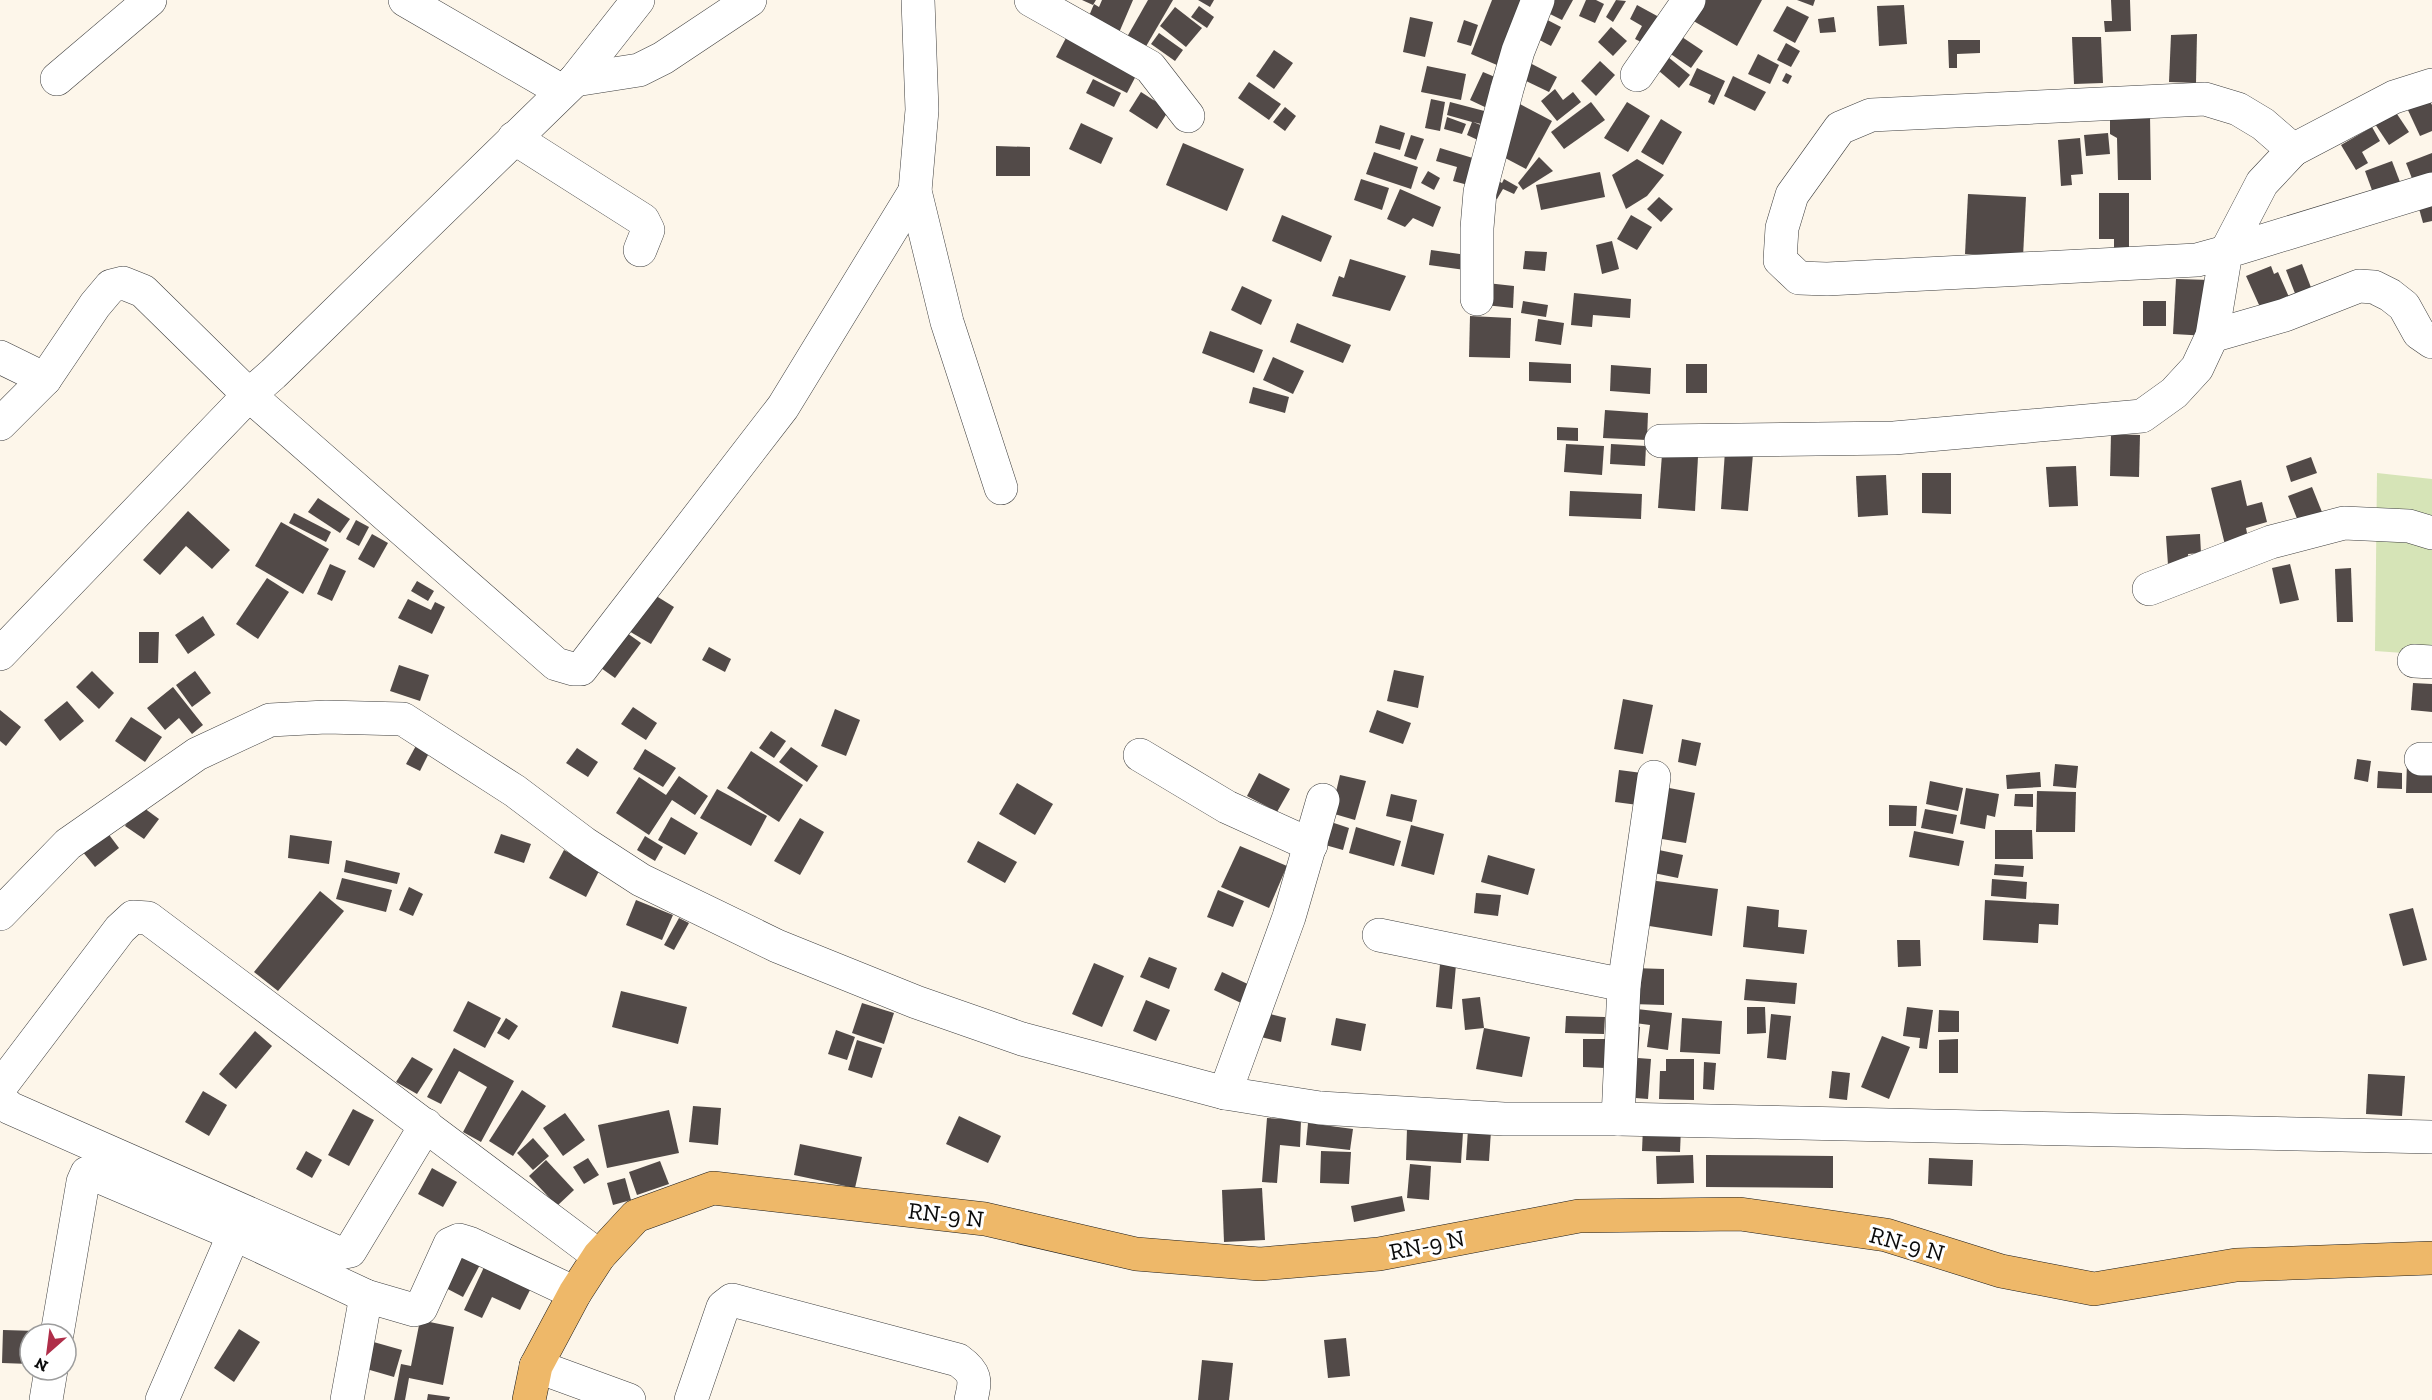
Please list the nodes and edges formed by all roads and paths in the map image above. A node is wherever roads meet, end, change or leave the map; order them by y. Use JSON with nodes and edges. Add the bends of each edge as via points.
{"nodes":[{"id":1,"x":150,"y":0,"type":"edge"},
{"id":2,"x":405,"y":0,"type":"edge"},
{"id":3,"x":638,"y":0,"type":"edge"},
{"id":4,"x":750,"y":0,"type":"edge"},
{"id":5,"x":918,"y":0,"type":"edge"},
{"id":6,"x":1031,"y":0,"type":"edge"},
{"id":7,"x":1538,"y":0,"type":"edge"},
{"id":8,"x":1689,"y":0,"type":"edge"},
{"id":9,"x":1637,"y":75,"type":"dead end"},
{"id":10,"x":57,"y":79,"type":"dead end"},
{"id":11,"x":568,"y":85,"type":"junction"},
{"id":12,"x":2432,"y":85,"type":"edge"},
{"id":13,"x":1188,"y":116,"type":"dead end"},
{"id":14,"x":514,"y":138,"type":"junction"},
{"id":15,"x":2293,"y":150,"type":"junction"},
{"id":16,"x":2432,"y":189,"type":"edge"},
{"id":17,"x":915,"y":191,"type":"junction"},
{"id":18,"x":640,"y":250,"type":"dead end"},
{"id":19,"x":2226,"y":252,"type":"junction"},
{"id":20,"x":1477,"y":299,"type":"dead end"},
{"id":21,"x":2212,"y":336,"type":"junction"},
{"id":22,"x":2432,"y":342,"type":"edge"},
{"id":23,"x":0,"y":357,"type":"edge"},
{"id":24,"x":45,"y":379,"type":"junction"},
{"id":25,"x":249,"y":394,"type":"junction"},
{"id":26,"x":0,"y":424,"type":"edge"},
{"id":27,"x":1660,"y":441,"type":"dead end"},
{"id":28,"x":1001,"y":488,"type":"dead end"},
{"id":29,"x":2432,"y":533,"type":"edge"},
{"id":30,"x":2149,"y":590,"type":"dead end"},
{"id":31,"x":0,"y":654,"type":"edge"},
{"id":32,"x":1140,"y":755,"type":"dead end"},
{"id":33,"x":1654,"y":777,"type":"dead end"},
{"id":34,"x":1323,"y":800,"type":"dead end"},
{"id":35,"x":1311,"y":845,"type":"junction"},
{"id":36,"x":0,"y":914,"type":"edge"},
{"id":37,"x":1379,"y":935,"type":"dead end"},
{"id":38,"x":1624,"y":985,"type":"junction"},
{"id":39,"x":1225,"y":1093,"type":"junction"},
{"id":40,"x":0,"y":1098,"type":"edge"},
{"id":41,"x":1618,"y":1119,"type":"junction"},
{"id":42,"x":426,"y":1125,"type":"junction"},
{"id":43,"x":2432,"y":1137,"type":"edge"},
{"id":44,"x":234,"y":1234,"type":"junction"},
{"id":45,"x":599,"y":1256,"type":"junction"},
{"id":46,"x":2432,"y":1258,"type":"edge"},
{"id":47,"x":575,"y":1293,"type":"junction"},
{"id":48,"x":366,"y":1296,"type":"junction"},
{"id":49,"x":59,"y":1322,"type":"edge"},
{"id":50,"x":536,"y":1366,"type":"junction"},
{"id":51,"x":49,"y":1382,"type":"edge"},
{"id":52,"x":46,"y":1400,"type":"edge"},
{"id":53,"x":162,"y":1400,"type":"edge"},
{"id":54,"x":347,"y":1400,"type":"edge"},
{"id":55,"x":529,"y":1400,"type":"edge"},
{"id":56,"x":629,"y":1400,"type":"edge"},
{"id":57,"x":691,"y":1400,"type":"edge"},
{"id":58,"x":971,"y":1400,"type":"edge"}],
"edges":[{"from":1,"to":10,"type":"street"},
{"from":2,"to":11,"type":"street"},
{"from":3,"to":11,"type":"street"},
{"from":4,"to":11,"type":"street","via":[[639,70]]},
{"from":5,"to":17,"type":"street","via":[[922,110]]},
{"from":6,"to":13,"type":"street","via":[[1150,67]]},
{"from":7,"to":20,"type":"street","via":[[1507,89],[1480,192]]},
{"from":8,"to":9,"type":"street"},
{"from":11,"to":14,"type":"street"},
{"from":12,"to":15,"type":"street","via":[[2394,97]]},
{"from":14,"to":18,"type":"street","via":[[643,220],[648,230]]},
{"from":14,"to":25,"type":"street"},
{"from":15,"to":19,"type":"street","via":[[2262,183]]},
{"from":15,"to":19,"type":"street","via":[[2238,109],[2205,99],[1871,115],[1840,128],[1792,195],[1782,228],[1780,260],[1799,278],[1827,279],[2197,260]]},
{"from":16,"to":19,"type":"street"},
{"from":17,"to":25,"type":"street","via":[[783,407],[581,669],[556,664]]},
{"from":17,"to":28,"type":"street","via":[[947,322]]},
{"from":19,"to":21,"type":"street"},
{"from":21,"to":22,"type":"street","via":[[2285,315],[2359,286],[2374,287],[2390,295],[2403,306],[2419,333]]},
{"from":21,"to":27,"type":"street","via":[[2198,368],[2174,393],[2142,416],[1894,438]]},
{"from":23,"to":24,"type":"street"},
{"from":24,"to":25,"type":"street","via":[[95,305],[111,286],[123,283],[143,291]]},
{"from":24,"to":26,"type":"street"},
{"from":25,"to":31,"type":"street"},
{"from":29,"to":30,"type":"street","via":[[2409,525],[2344,523],[2271,542]]},
{"from":32,"to":35,"type":"street","via":[[1227,807]]},
{"from":33,"to":38,"type":"street"},
{"from":34,"to":35,"type":"street"},
{"from":35,"to":39,"type":"street"},
{"from":36,"to":39,"type":"street","via":[[68,844],[197,754],[270,720],[403,719],[515,791],[641,880],[777,946],[916,1002],[1022,1039]]},
{"from":37,"to":38,"type":"street"},
{"from":38,"to":41,"type":"street"},
{"from":39,"to":41,"type":"street","via":[[1320,1108],[1504,1119]]},
{"from":40,"to":42,"type":"street","via":[[10,1108],[339,1253],[350,1251]]},
{"from":40,"to":42,"type":"street","via":[[1,1086],[133,917],[148,918]]},
{"from":41,"to":43,"type":"street"},
{"from":42,"to":45,"type":"street"},
{"from":44,"to":48,"type":"street"},
{"from":44,"to":49,"type":"street","via":[[87,1173]]},
{"from":44,"to":53,"type":"street"},
{"from":45,"to":46,"type":"main road","name":"RN-9 N","via":[[636,1216],[713,1188],[985,1219],[1136,1254],[1260,1264],[1379,1254],[1579,1216],[1740,1214],[1886,1235],[2001,1271],[2094,1289],[2236,1265]]},
{"from":45,"to":47,"type":"main road","name":"RN-9 N"},
{"from":47,"to":48,"type":"street","via":[[459,1240],[450,1244],[421,1308],[414,1310]]},
{"from":47,"to":50,"type":"main road","name":"RN-9 N"},
{"from":48,"to":54,"type":"street"},
{"from":50,"to":55,"type":"main road","name":"RN-9 N"},
{"from":50,"to":56,"type":"street"},
{"from":51,"to":52,"type":"street"},
{"from":57,"to":58,"type":"street","via":[[723,1307],[732,1300],[958,1360],[970,1369],[975,1382]]}]}
